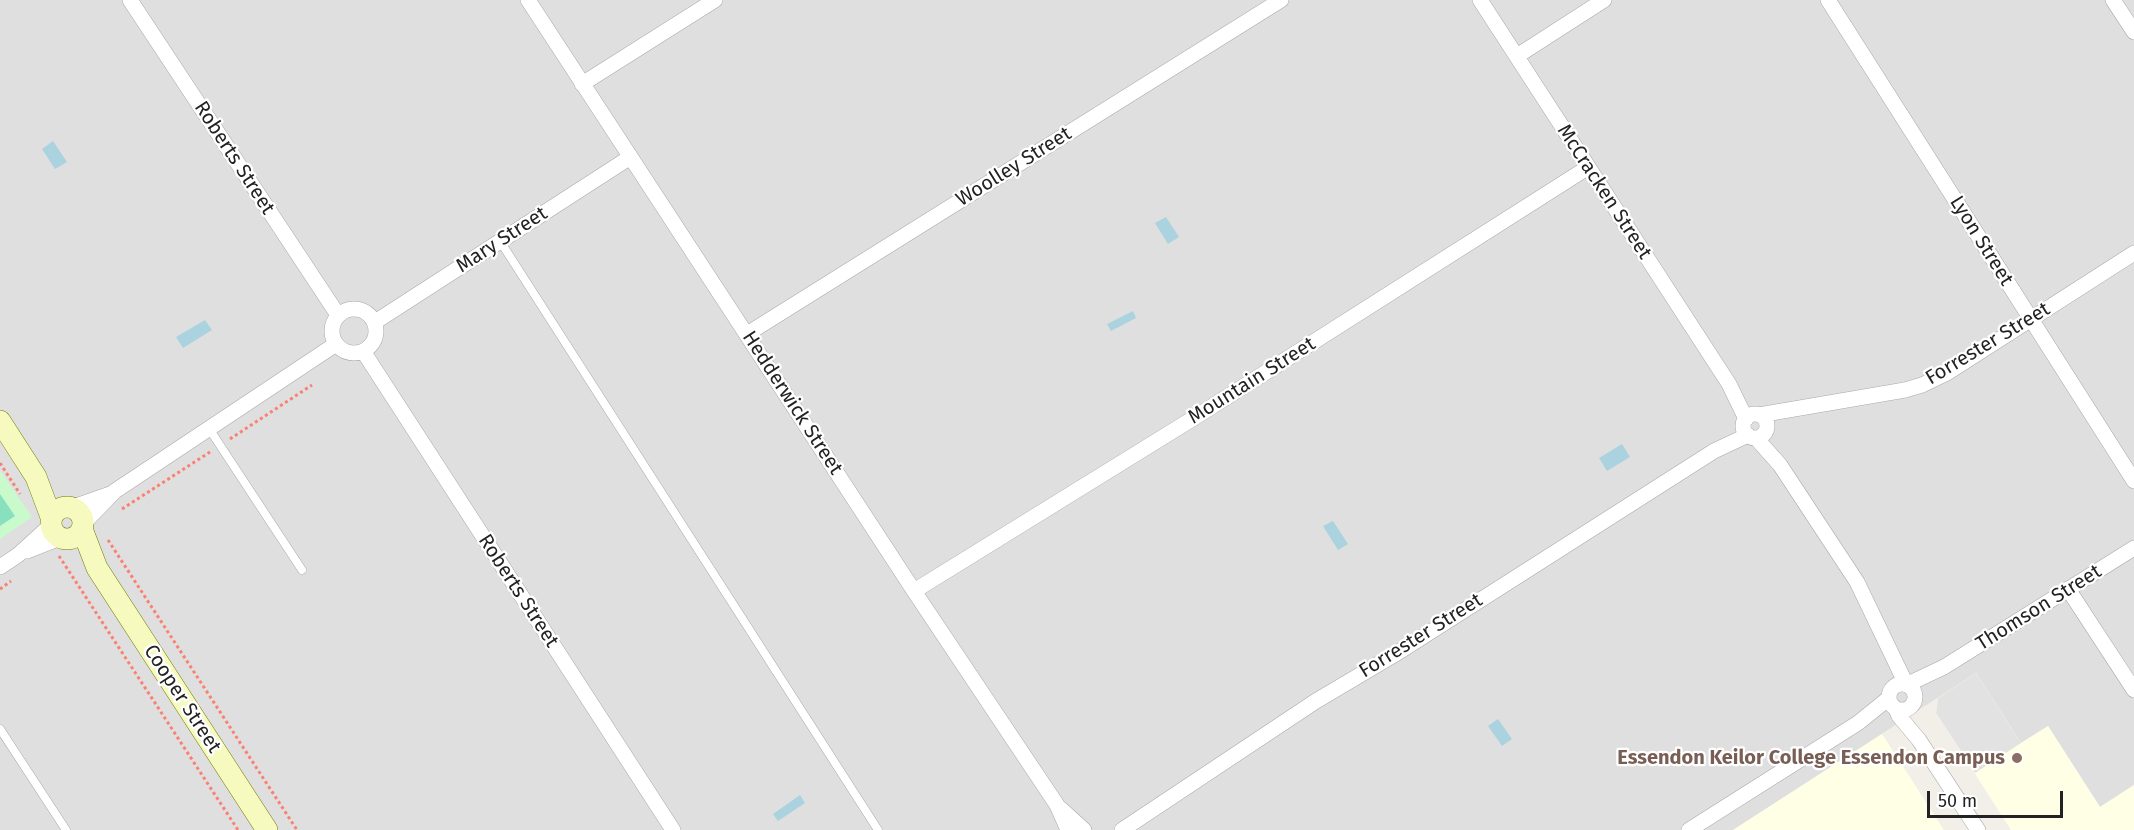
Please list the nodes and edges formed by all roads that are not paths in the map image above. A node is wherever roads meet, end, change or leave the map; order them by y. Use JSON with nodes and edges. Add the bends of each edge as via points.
{"nodes":[{"id":1,"x":130,"y":0,"type":"edge"},
{"id":2,"x":528,"y":0,"type":"edge"},
{"id":3,"x":715,"y":0,"type":"edge"},
{"id":4,"x":1281,"y":0,"type":"edge"},
{"id":5,"x":1480,"y":0,"type":"edge"},
{"id":6,"x":1604,"y":0,"type":"edge"},
{"id":7,"x":1828,"y":0,"type":"edge"},
{"id":8,"x":2113,"y":0,"type":"edge"},
{"id":9,"x":2134,"y":32,"type":"edge"},
{"id":10,"x":1517,"y":56,"type":"junction"},
{"id":11,"x":582,"y":84,"type":"junction"},
{"id":12,"x":630,"y":158,"type":"junction"},
{"id":13,"x":1587,"y":168,"type":"junction"},
{"id":14,"x":500,"y":241,"type":"junction"},
{"id":15,"x":2134,"y":254,"type":"edge"},
{"id":16,"x":338,"y":315,"type":"junction"},
{"id":17,"x":2030,"y":319,"type":"junction"},
{"id":18,"x":375,"y":322,"type":"junction"},
{"id":19,"x":747,"y":334,"type":"junction"},
{"id":20,"x":336,"y":344,"type":"junction"},
{"id":21,"x":363,"y":351,"type":"junction"},
{"id":22,"x":0,"y":421,"type":"edge"},
{"id":23,"x":1755,"y":426,"type":"junction"},
{"id":24,"x":210,"y":430,"type":"junction"},
{"id":25,"x":2134,"y":481,"type":"edge"},
{"id":26,"x":68,"y":532,"type":"junction"},
{"id":27,"x":2134,"y":548,"type":"edge"},
{"id":28,"x":0,"y":567,"type":"edge"},
{"id":29,"x":302,"y":570,"type":"dead end"},
{"id":30,"x":2068,"y":589,"type":"junction"},
{"id":31,"x":914,"y":591,"type":"junction"},
{"id":32,"x":2134,"y":690,"type":"edge"},
{"id":33,"x":1902,"y":696,"type":"junction"},
{"id":34,"x":0,"y":729,"type":"edge"},
{"id":35,"x":1057,"y":805,"type":"junction"},
{"id":36,"x":1126,"y":827,"type":"edge"},
{"id":37,"x":66,"y":830,"type":"edge"},
{"id":38,"x":267,"y":830,"type":"edge"},
{"id":39,"x":673,"y":830,"type":"edge"},
{"id":40,"x":878,"y":830,"type":"edge"},
{"id":41,"x":1068,"y":830,"type":"edge"},
{"id":42,"x":1084,"y":830,"type":"edge"},
{"id":43,"x":1111,"y":830,"type":"edge"},
{"id":44,"x":1689,"y":830,"type":"edge"},
{"id":45,"x":1978,"y":830,"type":"edge"}],
"edges":[{"from":1,"to":16,"type":"street","name":"Roberts Street"},
{"from":2,"to":11,"type":"street","name":"Hedderwick Street"},
{"from":3,"to":11,"type":"street"},
{"from":4,"to":19,"type":"street","name":"Woolley Street"},
{"from":5,"to":10,"type":"street","name":"McCracken Street"},
{"from":6,"to":10,"type":"street"},
{"from":7,"to":17,"type":"street","name":"Lyon Street"},
{"from":8,"to":9,"type":"street"},
{"from":10,"to":13,"type":"street","name":"McCracken Street"},
{"from":11,"to":12,"type":"street","name":"Hedderwick Street"},
{"from":12,"to":14,"type":"street","name":"Mary Street"},
{"from":12,"to":19,"type":"street","name":"Hedderwick Street"},
{"from":13,"to":23,"type":"street","name":"McCracken Street"},
{"from":13,"to":31,"type":"street","name":"Mountain Street"},
{"from":14,"to":18,"type":"street","name":"Mary Street"},
{"from":14,"to":40,"type":"lane"},
{"from":15,"to":17,"type":"street","name":"Forrester Street"},
{"from":16,"to":18,"type":"street","via":[[358,309]]},
{"from":16,"to":20,"type":"street","via":[[332,329]]},
{"from":17,"to":23,"type":"street","name":"Forrester Street","via":[[1922,386],[1794,409]]},
{"from":17,"to":25,"type":"street","name":"Lyon Street"},
{"from":18,"to":21,"type":"street","via":[[374,342]]},
{"from":19,"to":31,"type":"street","name":"Hedderwick Street"},
{"from":20,"to":21,"type":"street","via":[[351,353]]},
{"from":20,"to":24,"type":"street"},
{"from":21,"to":39,"type":"street","name":"Roberts Street"},
{"from":22,"to":26,"type":"street","name":"Cooper Street"},
{"from":23,"to":33,"type":"street","name":"McCracken Street","via":[[1857,582],[1885,639]]},
{"from":23,"to":36,"type":"street","name":"Forrester Street","via":[[1306,707]]},
{"from":24,"to":26,"type":"street","via":[[115,491]]},
{"from":24,"to":29,"type":"lane"},
{"from":26,"to":28,"type":"street"},
{"from":26,"to":38,"type":"street","name":"Cooper Street","via":[[97,568]]},
{"from":27,"to":30,"type":"street","name":"Thomson Street"},
{"from":30,"to":32,"type":"street"},
{"from":30,"to":33,"type":"street","name":"Thomson Street"},
{"from":31,"to":35,"type":"street","name":"Hedderwick Street"},
{"from":33,"to":44,"type":"street","name":"Thomson Street"},
{"from":33,"to":45,"type":"street","name":"McCracken Street","via":[[1919,740]]},
{"from":34,"to":37,"type":"lane"},
{"from":35,"to":41,"type":"street","name":"Hedderwick Street"},
{"from":35,"to":42,"type":"street","name":"Hedderwick Street"},
{"from":36,"to":43,"type":"street","name":"Forrester Street"}]}
